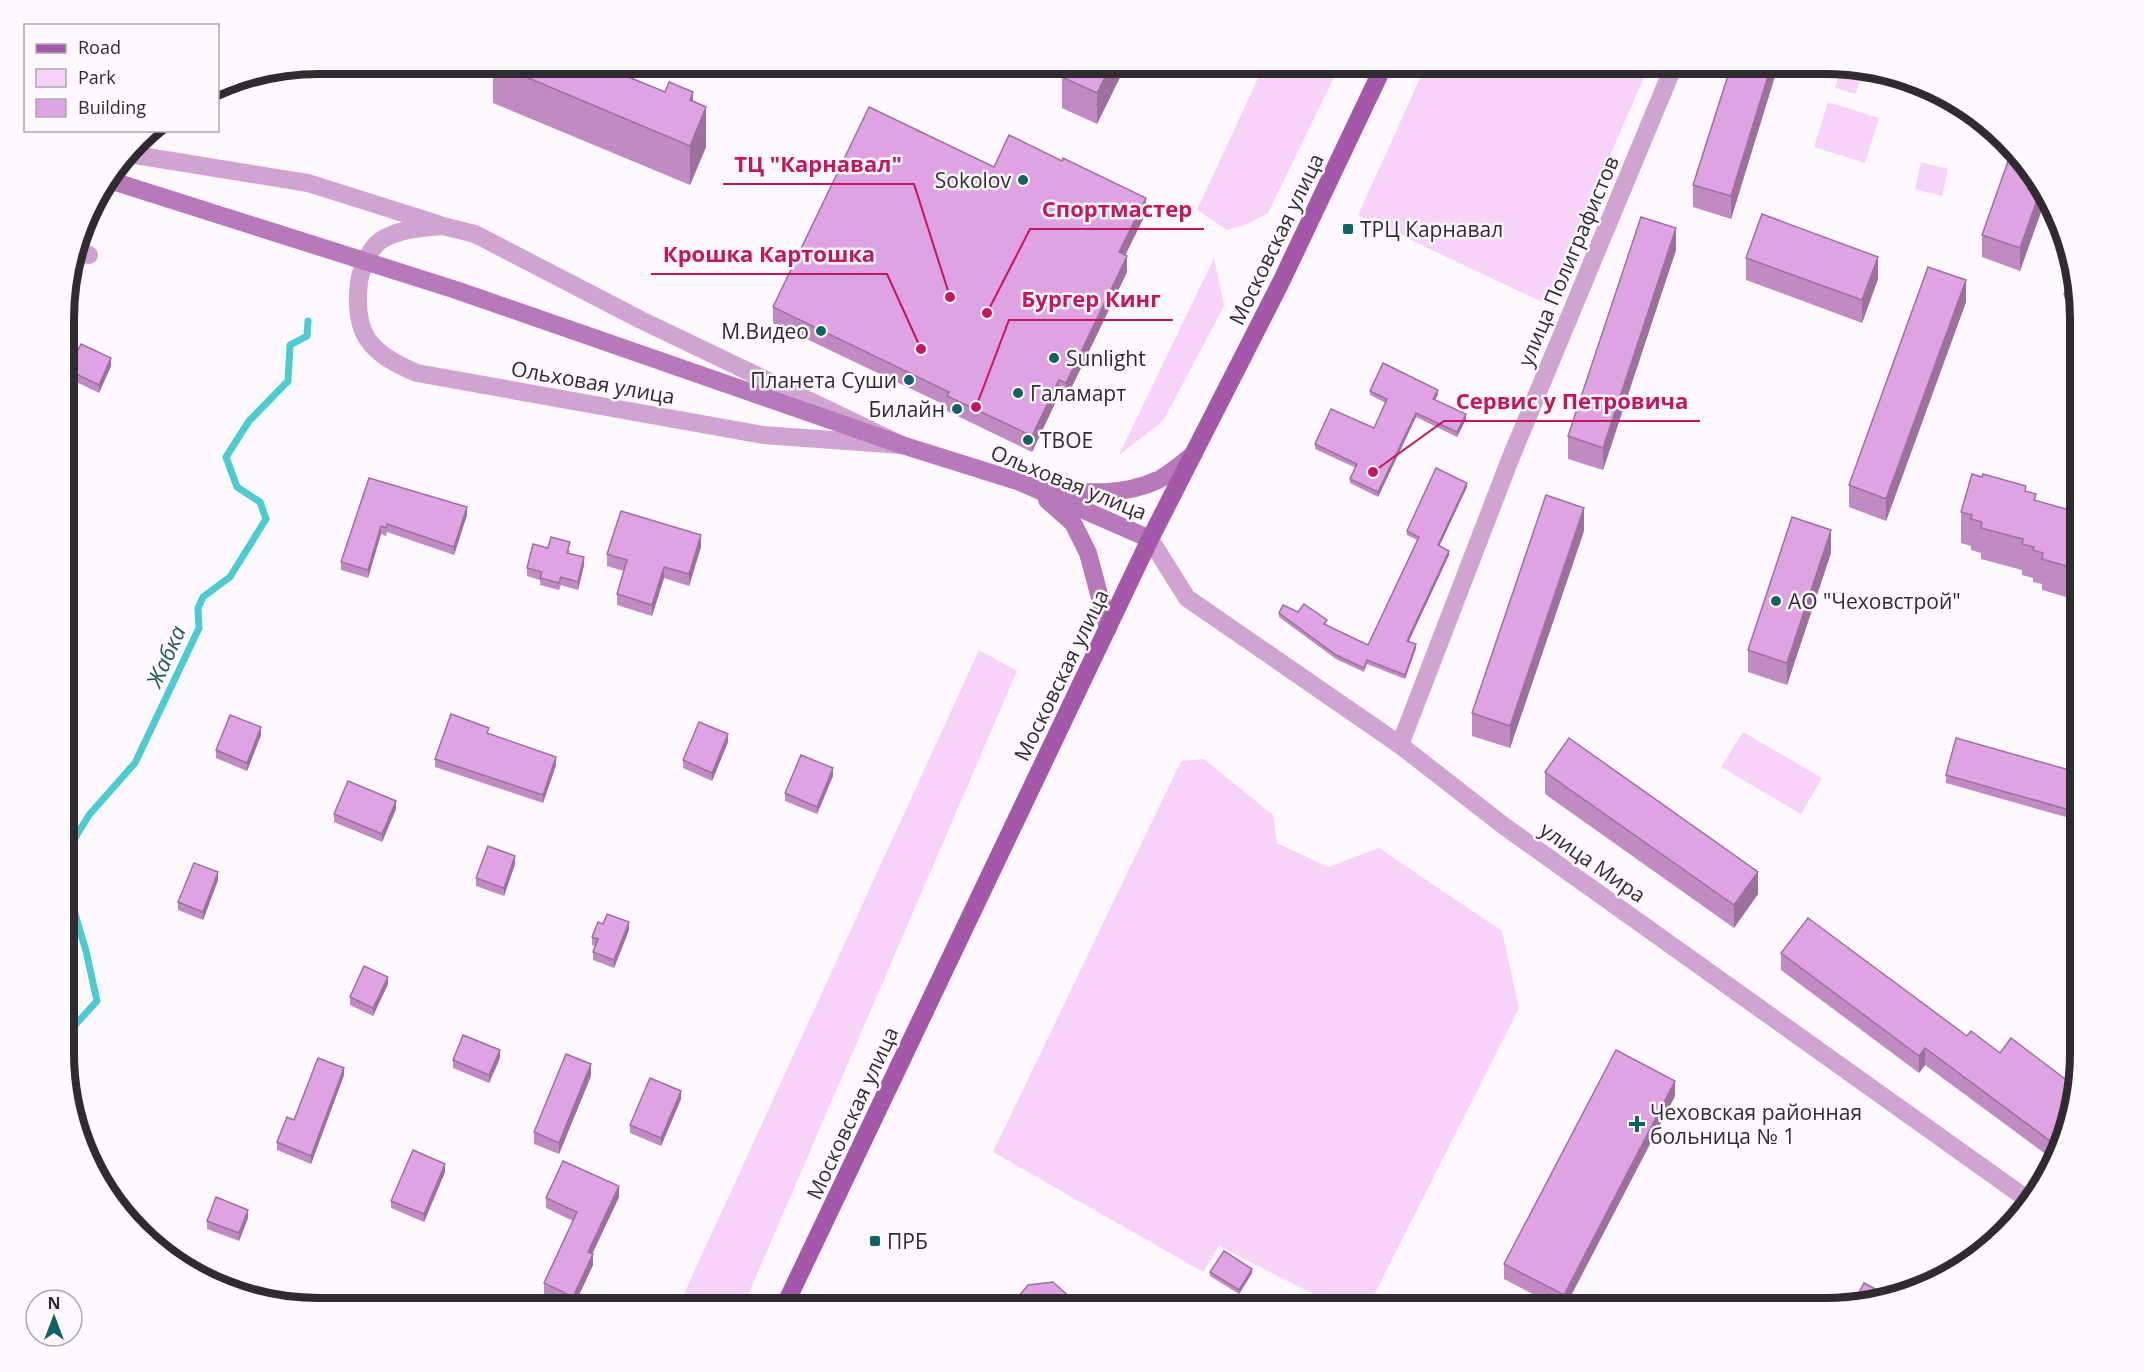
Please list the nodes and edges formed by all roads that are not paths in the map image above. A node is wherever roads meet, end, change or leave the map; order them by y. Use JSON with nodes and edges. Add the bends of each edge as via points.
{"nodes":[{"id":1,"x":1380,"y":74,"type":"edge"},
{"id":2,"x":1670,"y":74,"type":"edge"},
{"id":3,"x":136,"y":155,"type":"edge"},
{"id":4,"x":115,"y":182,"type":"edge"},
{"id":5,"x":443,"y":226,"type":"junction"},
{"id":6,"x":902,"y":445,"type":"junction"},
{"id":7,"x":1193,"y":455,"type":"junction"},
{"id":8,"x":1035,"y":489,"type":"junction"},
{"id":9,"x":1150,"y":539,"type":"junction"},
{"id":10,"x":1108,"y":628,"type":"junction"},
{"id":11,"x":1400,"y":745,"type":"junction"},
{"id":12,"x":2024,"y":1197,"type":"edge"},
{"id":13,"x":788,"y":1298,"type":"edge"}],
"edges":[{"from":1,"to":7,"type":"main road","name":"Московская улица"},
{"from":2,"to":11,"type":"street","name":"улица Полиграфистов","via":[[1511,457]]},
{"from":3,"to":5,"type":"street","name":"Ольховая улица","via":[[308,183]]},
{"from":4,"to":6,"type":"main road","name":"Ольховая улица","via":[[456,290]]},
{"from":5,"to":6,"type":"street","name":"Ольховая улица","via":[[475,234],[641,320]]},
{"from":5,"to":6,"type":"street","name":"Ольховая улица","via":[[405,231],[379,242],[361,271],[356,305],[360,328],[392,363],[417,373],[763,435]]},
{"from":6,"to":8,"type":"main road","name":"Ольховая улица"},
{"from":7,"to":8,"type":"main road","via":[[1158,480],[1123,491],[1088,494]]},
{"from":7,"to":9,"type":"main road","name":"Московская улица"},
{"from":8,"to":9,"type":"main road","name":"Ольховая улица"},
{"from":8,"to":10,"type":"main road","via":[[1072,523],[1083,543]]},
{"from":9,"to":10,"type":"main road","name":"Московская улица"},
{"from":9,"to":11,"type":"street","name":"улица Мира","via":[[1187,598]]},
{"from":10,"to":13,"type":"main road","name":"Московская улица"},
{"from":11,"to":12,"type":"street","name":"улица Мира","via":[[1504,826]]}]}
